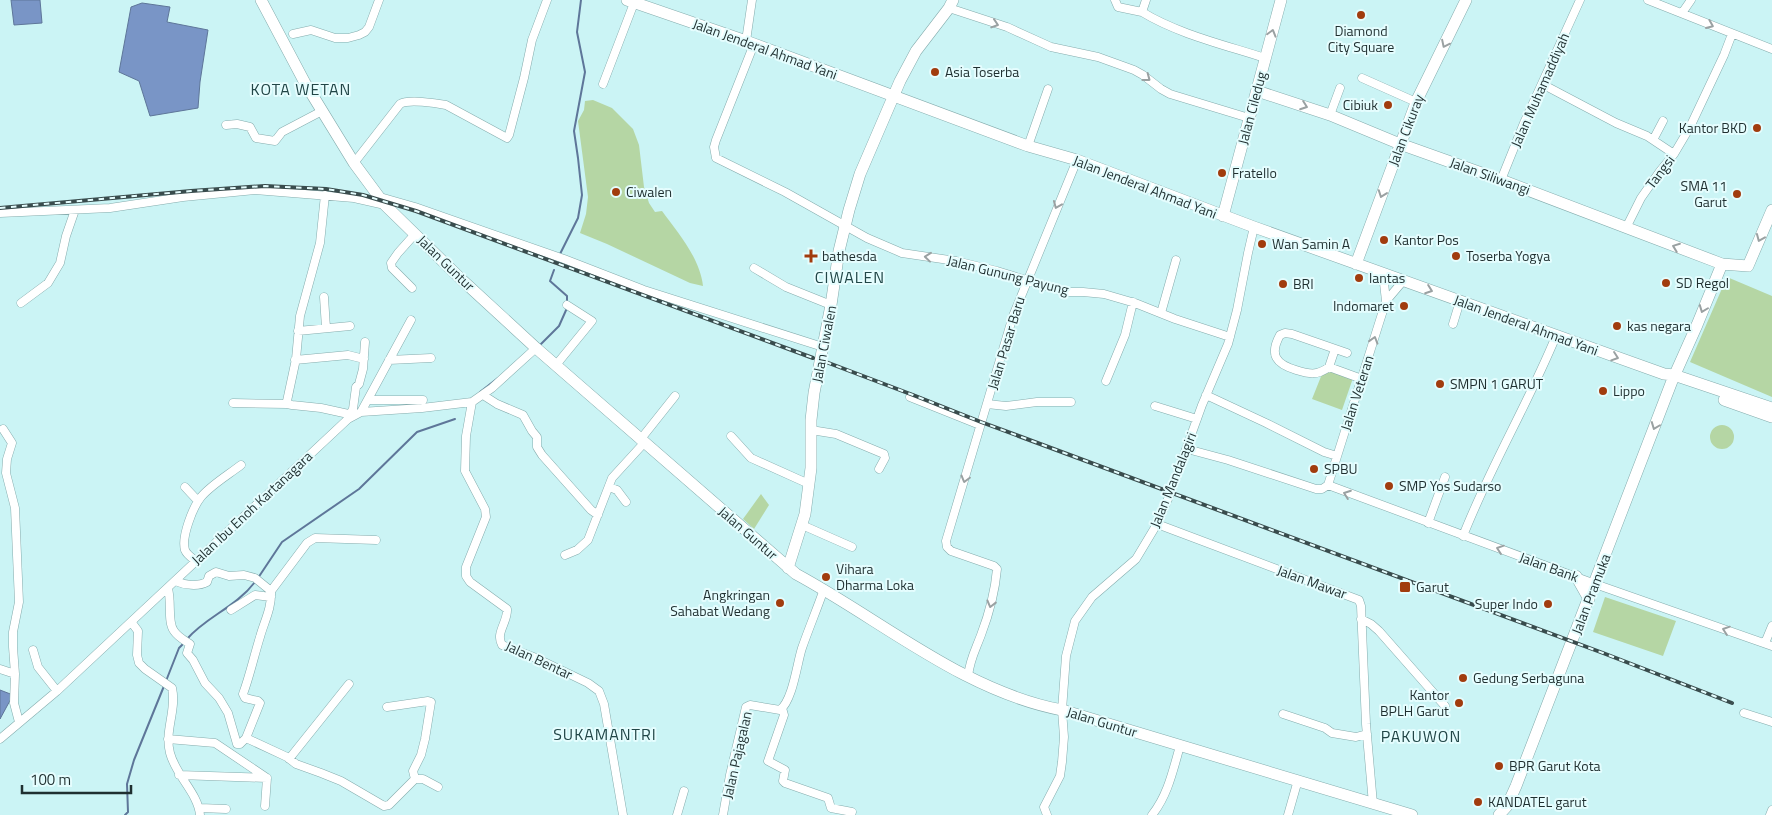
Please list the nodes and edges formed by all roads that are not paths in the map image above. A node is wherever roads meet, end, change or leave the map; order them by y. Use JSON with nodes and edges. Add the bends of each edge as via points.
{"nodes":[{"id":1,"x":261,"y":0,"type":"edge"},
{"id":2,"x":379,"y":0,"type":"edge"},
{"id":3,"x":547,"y":0,"type":"edge"},
{"id":4,"x":752,"y":0,"type":"edge"},
{"id":5,"x":1116,"y":0,"type":"edge"},
{"id":6,"x":1146,"y":0,"type":"edge"},
{"id":7,"x":1281,"y":0,"type":"edge"},
{"id":8,"x":1466,"y":0,"type":"edge"},
{"id":9,"x":1580,"y":0,"type":"edge"},
{"id":10,"x":1648,"y":0,"type":"edge"},
{"id":11,"x":1691,"y":0,"type":"edge"},
{"id":12,"x":631,"y":1,"type":"edge"},
{"id":13,"x":951,"y":4,"type":"edge"},
{"id":14,"x":1142,"y":12,"type":"junction"},
{"id":15,"x":1682,"y":13,"type":"junction"},
{"id":16,"x":1732,"y":34,"type":"junction"},
{"id":17,"x":288,"y":36,"type":"junction"},
{"id":18,"x":750,"y":43,"type":"junction"},
{"id":19,"x":1772,"y":49,"type":"edge"},
{"id":20,"x":1265,"y":58,"type":"junction"},
{"id":21,"x":1362,"y":78,"type":"dead end"},
{"id":22,"x":603,"y":84,"type":"dead end"},
{"id":23,"x":1542,"y":84,"type":"junction"},
{"id":24,"x":1340,"y":88,"type":"dead end"},
{"id":25,"x":1048,"y":89,"type":"dead end"},
{"id":26,"x":1257,"y":91,"type":"junction"},
{"id":27,"x":893,"y":96,"type":"junction"},
{"id":28,"x":1416,"y":102,"type":"junction"},
{"id":29,"x":322,"y":111,"type":"junction"},
{"id":30,"x":1330,"y":115,"type":"junction"},
{"id":31,"x":1249,"y":118,"type":"junction"},
{"id":32,"x":1663,"y":121,"type":"dead end"},
{"id":33,"x":226,"y":125,"type":"dead end"},
{"id":34,"x":1653,"y":140,"type":"junction"},
{"id":35,"x":1400,"y":144,"type":"junction"},
{"id":36,"x":1028,"y":146,"type":"junction"},
{"id":37,"x":1674,"y":154,"type":"junction"},
{"id":38,"x":1076,"y":160,"type":"junction"},
{"id":39,"x":354,"y":163,"type":"junction"},
{"id":40,"x":1501,"y":180,"type":"junction"},
{"id":41,"x":325,"y":195,"type":"junction"},
{"id":42,"x":381,"y":200,"type":"junction"},
{"id":43,"x":75,"y":210,"type":"junction"},
{"id":44,"x":1772,"y":210,"type":"edge"},
{"id":45,"x":0,"y":213,"type":"edge"},
{"id":46,"x":1223,"y":216,"type":"junction"},
{"id":47,"x":845,"y":226,"type":"junction"},
{"id":48,"x":1254,"y":227,"type":"junction"},
{"id":49,"x":1626,"y":228,"type":"junction"},
{"id":50,"x":415,"y":234,"type":"junction"},
{"id":51,"x":1176,"y":260,"type":"dead end"},
{"id":52,"x":1356,"y":264,"type":"junction"},
{"id":53,"x":1722,"y":264,"type":"junction"},
{"id":54,"x":754,"y":268,"type":"dead end"},
{"id":55,"x":1383,"y":274,"type":"junction"},
{"id":56,"x":1026,"y":280,"type":"junction"},
{"id":57,"x":1403,"y":281,"type":"junction"},
{"id":58,"x":412,"y":288,"type":"dead end"},
{"id":59,"x":324,"y":297,"type":"dead end"},
{"id":60,"x":1386,"y":301,"type":"junction"},
{"id":61,"x":1460,"y":301,"type":"junction"},
{"id":62,"x":1133,"y":302,"type":"junction"},
{"id":63,"x":21,"y":303,"type":"dead end"},
{"id":64,"x":567,"y":305,"type":"dead end"},
{"id":65,"x":831,"y":305,"type":"junction"},
{"id":66,"x":1161,"y":313,"type":"junction"},
{"id":67,"x":412,"y":320,"type":"dead end"},
{"id":68,"x":1453,"y":324,"type":"dead end"},
{"id":69,"x":350,"y":326,"type":"dead end"},
{"id":70,"x":326,"y":328,"type":"junction"},
{"id":71,"x":298,"y":331,"type":"junction"},
{"id":72,"x":1556,"y":336,"type":"junction"},
{"id":73,"x":1230,"y":337,"type":"junction"},
{"id":74,"x":365,"y":342,"type":"dead end"},
{"id":75,"x":534,"y":346,"type":"junction"},
{"id":76,"x":823,"y":347,"type":"junction"},
{"id":77,"x":1335,"y":350,"type":"junction"},
{"id":78,"x":1347,"y":353,"type":"dead end"},
{"id":79,"x":431,"y":358,"type":"dead end"},
{"id":80,"x":364,"y":359,"type":"junction"},
{"id":81,"x":295,"y":360,"type":"junction"},
{"id":82,"x":389,"y":360,"type":"junction"},
{"id":83,"x":556,"y":365,"type":"junction"},
{"id":84,"x":1329,"y":367,"type":"junction"},
{"id":85,"x":1670,"y":376,"type":"junction"},
{"id":86,"x":1362,"y":379,"type":"junction"},
{"id":87,"x":1106,"y":381,"type":"dead end"},
{"id":88,"x":1206,"y":395,"type":"junction"},
{"id":89,"x":482,"y":396,"type":"junction"},
{"id":90,"x":675,"y":396,"type":"dead end"},
{"id":91,"x":910,"y":397,"type":"dead end"},
{"id":92,"x":368,"y":400,"type":"junction"},
{"id":93,"x":423,"y":400,"type":"dead end"},
{"id":94,"x":472,"y":402,"type":"junction"},
{"id":95,"x":1071,"y":402,"type":"dead end"},
{"id":96,"x":233,"y":403,"type":"dead end"},
{"id":97,"x":287,"y":404,"type":"junction"},
{"id":98,"x":987,"y":404,"type":"junction"},
{"id":99,"x":1155,"y":406,"type":"dead end"},
{"id":100,"x":1772,"y":408,"type":"edge"},
{"id":101,"x":355,"y":414,"type":"junction"},
{"id":102,"x":1772,"y":417,"type":"edge"},
{"id":103,"x":1197,"y":420,"type":"junction"},
{"id":104,"x":979,"y":428,"type":"junction"},
{"id":105,"x":3,"y":429,"type":"dead end"},
{"id":106,"x":811,"y":430,"type":"junction"},
{"id":107,"x":730,"y":436,"type":"dead end"},
{"id":108,"x":642,"y":442,"type":"junction"},
{"id":109,"x":1187,"y":449,"type":"junction"},
{"id":110,"x":1337,"y":456,"type":"junction"},
{"id":111,"x":241,"y":465,"type":"dead end"},
{"id":112,"x":879,"y":469,"type":"dead end"},
{"id":113,"x":1445,"y":477,"type":"dead end"},
{"id":114,"x":809,"y":484,"type":"junction"},
{"id":115,"x":1328,"y":485,"type":"junction"},
{"id":116,"x":609,"y":486,"type":"junction"},
{"id":117,"x":185,"y":487,"type":"dead end"},
{"id":118,"x":198,"y":501,"type":"junction"},
{"id":119,"x":626,"y":502,"type":"dead end"},
{"id":120,"x":598,"y":515,"type":"junction"},
{"id":121,"x":1428,"y":523,"type":"junction"},
{"id":122,"x":1157,"y":524,"type":"junction"},
{"id":123,"x":802,"y":525,"type":"junction"},
{"id":124,"x":1463,"y":536,"type":"junction"},
{"id":125,"x":376,"y":540,"type":"dead end"},
{"id":126,"x":852,"y":547,"type":"dead end"},
{"id":127,"x":565,"y":554,"type":"dead end"},
{"id":128,"x":196,"y":562,"type":"junction"},
{"id":129,"x":788,"y":568,"type":"junction"},
{"id":130,"x":1576,"y":576,"type":"junction"},
{"id":131,"x":175,"y":581,"type":"junction"},
{"id":132,"x":1601,"y":585,"type":"junction"},
{"id":133,"x":168,"y":589,"type":"junction"},
{"id":134,"x":824,"y":589,"type":"junction"},
{"id":135,"x":271,"y":594,"type":"junction"},
{"id":136,"x":1589,"y":598,"type":"junction"},
{"id":137,"x":230,"y":610,"type":"dead end"},
{"id":138,"x":1361,"y":619,"type":"junction"},
{"id":139,"x":132,"y":622,"type":"junction"},
{"id":140,"x":1772,"y":626,"type":"edge"},
{"id":141,"x":1768,"y":644,"type":"edge"},
{"id":142,"x":32,"y":650,"type":"dead end"},
{"id":143,"x":0,"y":669,"type":"edge"},
{"id":144,"x":15,"y":674,"type":"junction"},
{"id":145,"x":968,"y":676,"type":"junction"},
{"id":146,"x":349,"y":684,"type":"dead end"},
{"id":147,"x":57,"y":692,"type":"junction"},
{"id":148,"x":1445,"y":706,"type":"dead end"},
{"id":149,"x":387,"y":707,"type":"dead end"},
{"id":150,"x":782,"y":708,"type":"junction"},
{"id":151,"x":1062,"y":710,"type":"junction"},
{"id":152,"x":1744,"y":713,"type":"dead end"},
{"id":153,"x":1283,"y":714,"type":"dead end"},
{"id":154,"x":19,"y":722,"type":"junction"},
{"id":155,"x":1772,"y":722,"type":"edge"},
{"id":156,"x":1367,"y":734,"type":"junction"},
{"id":157,"x":246,"y":738,"type":"junction"},
{"id":158,"x":0,"y":739,"type":"edge"},
{"id":159,"x":168,"y":739,"type":"junction"},
{"id":160,"x":1180,"y":746,"type":"junction"},
{"id":161,"x":289,"y":759,"type":"junction"},
{"id":162,"x":179,"y":775,"type":"junction"},
{"id":163,"x":267,"y":778,"type":"junction"},
{"id":164,"x":415,"y":779,"type":"junction"},
{"id":165,"x":1298,"y":780,"type":"junction"},
{"id":166,"x":438,"y":787,"type":"dead end"},
{"id":167,"x":684,"y":791,"type":"dead end"},
{"id":168,"x":1373,"y":804,"type":"junction"},
{"id":169,"x":265,"y":806,"type":"dead end"},
{"id":170,"x":226,"y":809,"type":"dead end"},
{"id":171,"x":1772,"y":810,"type":"edge"},
{"id":172,"x":200,"y":812,"type":"edge"},
{"id":173,"x":852,"y":812,"type":"dead end"},
{"id":174,"x":1504,"y":812,"type":"edge"},
{"id":175,"x":623,"y":815,"type":"edge"},
{"id":176,"x":677,"y":815,"type":"edge"},
{"id":177,"x":723,"y":815,"type":"edge"},
{"id":178,"x":1047,"y":815,"type":"edge"},
{"id":179,"x":1152,"y":815,"type":"edge"},
{"id":180,"x":1288,"y":815,"type":"edge"},
{"id":181,"x":1412,"y":815,"type":"edge"},
{"id":182,"x":1770,"y":815,"type":"edge"}],
"edges":[{"from":1,"to":17,"type":"street","name":"Jalan Guntur"},
{"from":2,"to":17,"type":"street","via":[[369,28],[359,35],[335,38],[311,30]]},
{"from":3,"to":39,"type":"street","via":[[532,40],[506,138],[446,105],[406,101],[400,104]]},
{"from":4,"to":18,"type":"street"},
{"from":5,"to":14,"type":"street","via":[[1118,7]]},
{"from":6,"to":14,"type":"street"},
{"from":20,"to":7,"type":"street","name":"Jalan Ciledug","one_way":true},
{"from":8,"to":28,"type":"street","name":"Jalan Cikuray","one_way":true},
{"from":9,"to":23,"type":"street","name":"Jalan Muhamaddiyah"},
{"from":10,"to":15,"type":"street"},
{"from":11,"to":15,"type":"street"},
{"from":12,"to":18,"type":"street","name":"Jalan Jenderal Ahmad Yani"},
{"from":12,"to":22,"type":"street"},
{"from":13,"to":27,"type":"street","name":"Jalan Ciwalen","via":[[916,51]]},
{"from":13,"to":31,"type":"street","one_way":true,"via":[[1051,48],[1098,57],[1134,70],[1170,94]]},
{"from":14,"to":20,"type":"street","via":[[1178,29]]},
{"from":15,"to":16,"type":"street","one_way":true},
{"from":16,"to":19,"type":"street"},
{"from":16,"to":37,"type":"street","name":"Tangsi","via":[[1690,127]]},
{"from":17,"to":29,"type":"street","name":"Jalan Guntur","via":[[305,83]]},
{"from":18,"to":27,"type":"street","name":"Jalan Jenderal Ahmad Yani"},
{"from":18,"to":47,"type":"street","name":"Jalan Gunung Payung","via":[[716,140],[716,158]]},
{"from":20,"to":26,"type":"street","name":"Jalan Ciledug"},
{"from":21,"to":28,"type":"street"},
{"from":23,"to":34,"type":"street"},
{"from":23,"to":40,"type":"street","name":"Jalan Muhamaddiyah"},
{"from":24,"to":30,"type":"street"},
{"from":25,"to":36,"type":"street"},
{"from":26,"to":30,"type":"street","name":"Jalan Siliwangi","one_way":true},
{"from":26,"to":31,"type":"street","name":"Jalan Ciledug"},
{"from":27,"to":36,"type":"street","name":"Jalan Jenderal Ahmad Yani"},
{"from":27,"to":47,"type":"street","name":"Jalan Ciwalen","via":[[860,174]]},
{"from":28,"to":35,"type":"street","name":"Jalan Cikuray"},
{"from":29,"to":33,"type":"street","via":[[282,132],[272,141],[256,138],[250,126]]},
{"from":29,"to":39,"type":"street","name":"Jalan Guntur"},
{"from":30,"to":35,"type":"street","name":"Jalan Siliwangi"},
{"from":31,"to":46,"type":"street","name":"Jalan Ciledug"},
{"from":32,"to":34,"type":"street"},
{"from":34,"to":37,"type":"street"},
{"from":35,"to":40,"type":"street","name":"Jalan Siliwangi"},
{"from":35,"to":52,"type":"street","name":"Jalan Cikuray","one_way":true},
{"from":36,"to":38,"type":"street","name":"Jalan Jenderal Ahmad Yani"},
{"from":37,"to":49,"type":"street","name":"Tangsi","via":[[1641,198]]},
{"from":38,"to":46,"type":"street","name":"Jalan Jenderal Ahmad Yani"},
{"from":38,"to":56,"type":"street","name":"Jalan Pasar Baru","one_way":true},
{"from":39,"to":42,"type":"street","name":"Jalan Guntur"},
{"from":40,"to":49,"type":"street","name":"Jalan Siliwangi"},
{"from":41,"to":42,"type":"street"},
{"from":41,"to":43,"type":"street","via":[[255,190]]},
{"from":41,"to":71,"type":"street","via":[[320,243]]},
{"from":42,"to":50,"type":"street","name":"Jalan Guntur"},
{"from":42,"to":76,"type":"street","via":[[415,207],[644,290]]},
{"from":43,"to":45,"type":"street"},
{"from":43,"to":63,"type":"street","via":[[60,263],[48,283]]},
{"from":44,"to":53,"type":"street","name":"Jalan Siliwangi","one_way":true,"via":[[1748,266]]},
{"from":46,"to":48,"type":"street","name":"Jalan Jenderal Ahmad Yani"},
{"from":56,"to":47,"type":"street","name":"Jalan Gunung Payung","one_way":true,"via":[[956,261],[902,253]]},
{"from":47,"to":65,"type":"street","name":"Jalan Ciwalen"},
{"from":48,"to":52,"type":"street","name":"Jalan Jenderal Ahmad Yani"},
{"from":48,"to":73,"type":"street","name":"Jalan Mandalagiri"},
{"from":53,"to":49,"type":"street","name":"Jalan Siliwangi","one_way":true},
{"from":50,"to":58,"type":"street","via":[[391,263]]},
{"from":50,"to":75,"type":"street","name":"Jalan Guntur"},
{"from":51,"to":66,"type":"street"},
{"from":52,"to":55,"type":"street","name":"Jalan Jenderal Ahmad Yani"},
{"from":53,"to":85,"type":"street","name":"Jalan Pramuka","one_way":true,"via":[[1698,325]]},
{"from":54,"to":65,"type":"street","via":[[786,287]]},
{"from":55,"to":57,"type":"street","name":"Jalan Jenderal Ahmad Yani"},
{"from":55,"to":60,"type":"street","name":"Jalan Veteran"},
{"from":56,"to":62,"type":"street","name":"Jalan Gunung Payung","via":[[1065,292],[1104,294]]},
{"from":56,"to":98,"type":"street","name":"Jalan Pasar Baru"},
{"from":57,"to":60,"type":"street","name":"Jalan Veteran"},
{"from":57,"to":61,"type":"street","name":"Jalan Jenderal Ahmad Yani","one_way":true},
{"from":59,"to":70,"type":"street"},
{"from":86,"to":60,"type":"street","name":"Jalan Veteran","one_way":true},
{"from":61,"to":68,"type":"street"},
{"from":61,"to":72,"type":"street","name":"Jalan Jenderal Ahmad Yani"},
{"from":62,"to":66,"type":"street","name":"Jalan Gunung Payung"},
{"from":62,"to":87,"type":"street","via":[[1125,336]]},
{"from":64,"to":83,"type":"street","via":[[592,320]]},
{"from":65,"to":76,"type":"street","name":"Jalan Ciwalen"},
{"from":66,"to":73,"type":"street","name":"Jalan Gunung Payung"},
{"from":67,"to":82,"type":"street"},
{"from":69,"to":70,"type":"street"},
{"from":70,"to":71,"type":"street"},
{"from":71,"to":81,"type":"street"},
{"from":72,"to":85,"type":"street","name":"Jalan Jenderal Ahmad Yani","one_way":true},
{"from":72,"to":124,"type":"street"},
{"from":73,"to":88,"type":"street","name":"Jalan Mandalagiri"},
{"from":74,"to":80,"type":"street"},
{"from":75,"to":83,"type":"street","name":"Jalan Guntur"},
{"from":75,"to":89,"type":"street"},
{"from":76,"to":106,"type":"street","name":"Jalan Ciwalen"},
{"from":77,"to":78,"type":"street"},
{"from":77,"to":84,"type":"street"},
{"from":77,"to":84,"type":"street","via":[[1292,334],[1282,334],[1276,342],[1275,356],[1287,367],[1318,374]]},
{"from":79,"to":82,"type":"street"},
{"from":80,"to":81,"type":"street","via":[[348,355]]},
{"from":80,"to":101,"type":"street"},
{"from":81,"to":97,"type":"street"},
{"from":82,"to":92,"type":"street"},
{"from":83,"to":108,"type":"street","name":"Jalan Guntur"},
{"from":84,"to":86,"type":"street"},
{"from":85,"to":100,"type":"street","name":"Jalan Jenderal Ahmad Yani"},
{"from":85,"to":102,"type":"street","name":"Jalan Jenderal Ahmad Yani"},
{"from":85,"to":132,"type":"street","name":"Jalan Pramuka","one_way":true},
{"from":86,"to":110,"type":"street","name":"Jalan Veteran"},
{"from":88,"to":103,"type":"street","name":"Jalan Mandalagiri"},
{"from":88,"to":110,"type":"street"},
{"from":89,"to":94,"type":"street"},
{"from":89,"to":120,"type":"street","via":[[523,416],[537,437],[536,447],[542,455]]},
{"from":90,"to":108,"type":"street"},
{"from":91,"to":104,"type":"street"},
{"from":92,"to":93,"type":"street"},
{"from":92,"to":101,"type":"street"},
{"from":94,"to":101,"type":"street"},
{"from":94,"to":175,"type":"street","name":"Jalan Bentar","via":[[465,470],[486,517],[466,567],[466,576],[507,609],[508,615],[499,636],[502,645],[563,671],[599,691]]},
{"from":95,"to":98,"type":"street"},
{"from":96,"to":97,"type":"street"},
{"from":97,"to":101,"type":"street"},
{"from":98,"to":104,"type":"street","name":"Jalan Pasar Baru"},
{"from":99,"to":103,"type":"street"},
{"from":101,"to":128,"type":"street","name":"Jalan Ibu Enoh Kartanagara"},
{"from":103,"to":109,"type":"street","name":"Jalan Mandalagiri"},
{"from":104,"to":145,"type":"street","one_way":true,"via":[[946,541],[951,551],[997,569],[991,606],[970,658]]},
{"from":105,"to":144,"type":"street","via":[[12,443],[6,459],[6,472],[15,508],[19,602],[13,632]]},
{"from":106,"to":112,"type":"street","via":[[836,434],[884,454]]},
{"from":106,"to":114,"type":"street","name":"Jalan Ciwalen"},
{"from":107,"to":114,"type":"street","via":[[751,458]]},
{"from":108,"to":116,"type":"street","via":[[615,473]]},
{"from":108,"to":129,"type":"street","name":"Jalan Guntur"},
{"from":109,"to":115,"type":"street","via":[[1316,489]]},
{"from":109,"to":122,"type":"street","name":"Jalan Mandalagiri"},
{"from":110,"to":115,"type":"street","name":"Jalan Veteran"},
{"from":111,"to":118,"type":"street"},
{"from":113,"to":121,"type":"street"},
{"from":114,"to":123,"type":"street","name":"Jalan Ciwalen"},
{"from":121,"to":115,"type":"street","name":"Jalan Bank","one_way":true},
{"from":116,"to":119,"type":"street","via":[[617,490]]},
{"from":116,"to":120,"type":"street"},
{"from":117,"to":118,"type":"street"},
{"from":118,"to":128,"type":"street","via":[[185,542],[186,551]]},
{"from":120,"to":127,"type":"street","via":[[585,543]]},
{"from":121,"to":124,"type":"street","name":"Jalan Bank"},
{"from":122,"to":138,"type":"street","name":"Jalan Mawar","via":[[1354,597],[1359,600]]},
{"from":122,"to":151,"type":"street","name":"Jalan Mandalagiri","via":[[1136,559],[1092,597],[1075,621],[1066,656]]},
{"from":123,"to":126,"type":"street"},
{"from":123,"to":129,"type":"street","name":"Jalan Ciwalen"},
{"from":130,"to":124,"type":"street","name":"Jalan Bank","one_way":true},
{"from":125,"to":135,"type":"street","via":[[315,538],[307,543]]},
{"from":128,"to":131,"type":"street","name":"Jalan Ibu Enoh Kartanagara"},
{"from":129,"to":134,"type":"street","name":"Jalan Guntur"},
{"from":130,"to":132,"type":"street","name":"Jalan Bank"},
{"from":130,"to":136,"type":"street"},
{"from":131,"to":133,"type":"street","name":"Jalan Ibu Enoh Kartanagara"},
{"from":131,"to":135,"type":"street","via":[[183,585],[202,585],[216,572],[229,576],[244,575],[258,581]]},
{"from":132,"to":136,"type":"street","name":"Jalan Pramuka"},
{"from":141,"to":132,"type":"street","name":"Jalan Bank","one_way":true},
{"from":133,"to":139,"type":"street","name":"Jalan Ibu Enoh Kartanagara"},
{"from":133,"to":157,"type":"street","via":[[173,630],[186,642],[186,654],[228,713],[235,742],[240,744]]},
{"from":134,"to":145,"type":"street","name":"Jalan Guntur"},
{"from":134,"to":150,"type":"street"},
{"from":135,"to":137,"type":"street","via":[[255,595]]},
{"from":135,"to":157,"type":"street","via":[[266,622],[243,694],[245,698],[260,703]]},
{"from":136,"to":174,"type":"street","name":"Jalan Pramuka"},
{"from":138,"to":148,"type":"street","via":[[1380,631]]},
{"from":138,"to":156,"type":"street","name":"Jalan Mawar"},
{"from":139,"to":147,"type":"street","name":"Jalan Ibu Enoh Kartanagara"},
{"from":139,"to":159,"type":"street","via":[[138,631],[139,663],[172,688],[174,696]]},
{"from":140,"to":141,"type":"street"},
{"from":142,"to":147,"type":"street","via":[[38,667]]},
{"from":143,"to":144,"type":"street"},
{"from":144,"to":154,"type":"street","via":[[14,703]]},
{"from":145,"to":151,"type":"street","name":"Jalan Guntur","via":[[991,688]]},
{"from":146,"to":161,"type":"street"},
{"from":147,"to":154,"type":"street","name":"Jalan Ibu Enoh Kartanagara"},
{"from":149,"to":164,"type":"street","via":[[431,702],[423,745],[413,771]]},
{"from":150,"to":173,"type":"street","via":[[784,715],[768,761],[785,770],[785,783],[828,798],[831,808]]},
{"from":150,"to":177,"type":"street","name":"Jalan Pajagalan","via":[[747,706]]},
{"from":151,"to":160,"type":"street","name":"Jalan Guntur"},
{"from":151,"to":178,"type":"street","name":"Jalan Mandalagiri","via":[[1064,737],[1060,776],[1044,807]]},
{"from":152,"to":155,"type":"street"},
{"from":153,"to":156,"type":"street","via":[[1332,733],[1356,737]]},
{"from":154,"to":158,"type":"street","name":"Jalan Ibu Enoh Kartanagara"},
{"from":156,"to":168,"type":"street","name":"Jalan Mawar"},
{"from":157,"to":161,"type":"street"},
{"from":159,"to":162,"type":"street"},
{"from":159,"to":163,"type":"street","via":[[215,744]]},
{"from":160,"to":165,"type":"street","name":"Jalan Guntur"},
{"from":160,"to":179,"type":"street","via":[[1167,790]]},
{"from":161,"to":164,"type":"street","via":[[387,807]]},
{"from":162,"to":163,"type":"street"},
{"from":162,"to":172,"type":"street"},
{"from":163,"to":169,"type":"street"},
{"from":164,"to":166,"type":"street","via":[[423,779]]},
{"from":165,"to":168,"type":"street","name":"Jalan Guntur"},
{"from":165,"to":180,"type":"street"},
{"from":167,"to":176,"type":"street"},
{"from":168,"to":181,"type":"street","name":"Jalan Guntur"},
{"from":170,"to":172,"type":"street"},
{"from":171,"to":182,"type":"street"}]}
